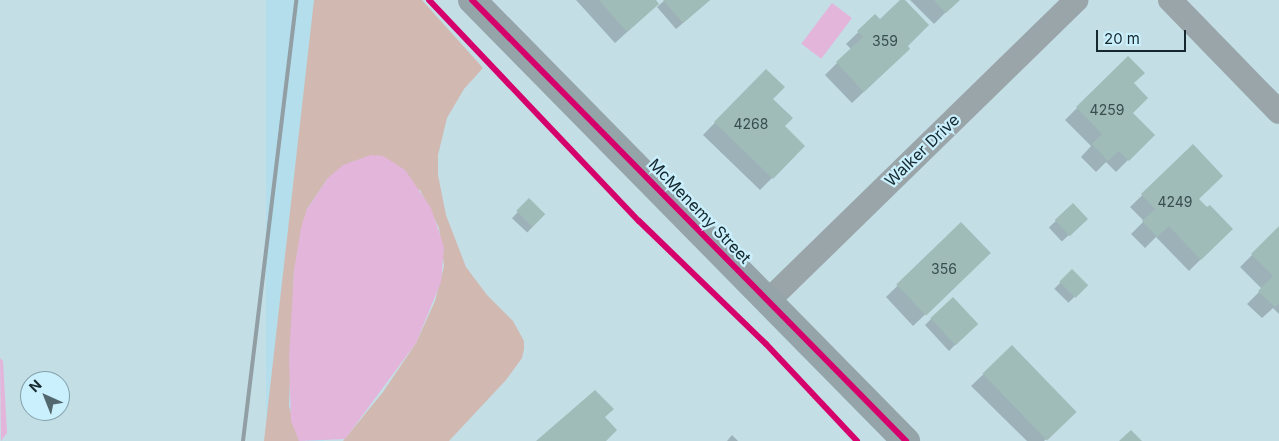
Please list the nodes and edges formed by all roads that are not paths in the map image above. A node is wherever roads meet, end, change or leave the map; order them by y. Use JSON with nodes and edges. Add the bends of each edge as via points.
{"nodes":[{"id":1,"x":473,"y":0,"type":"edge"},
{"id":2,"x":1076,"y":0,"type":"edge"},
{"id":3,"x":1170,"y":0,"type":"edge"},
{"id":4,"x":1279,"y":112,"type":"edge"},
{"id":5,"x":768,"y":301,"type":"junction"},
{"id":6,"x":906,"y":441,"type":"edge"}],
"edges":[{"from":1,"to":5,"type":"street","name":"McMenemy Street"},
{"from":2,"to":5,"type":"street","name":"Walker Drive"},
{"from":3,"to":4,"type":"street"},
{"from":5,"to":6,"type":"street","name":"McMenemy Street"}]}
